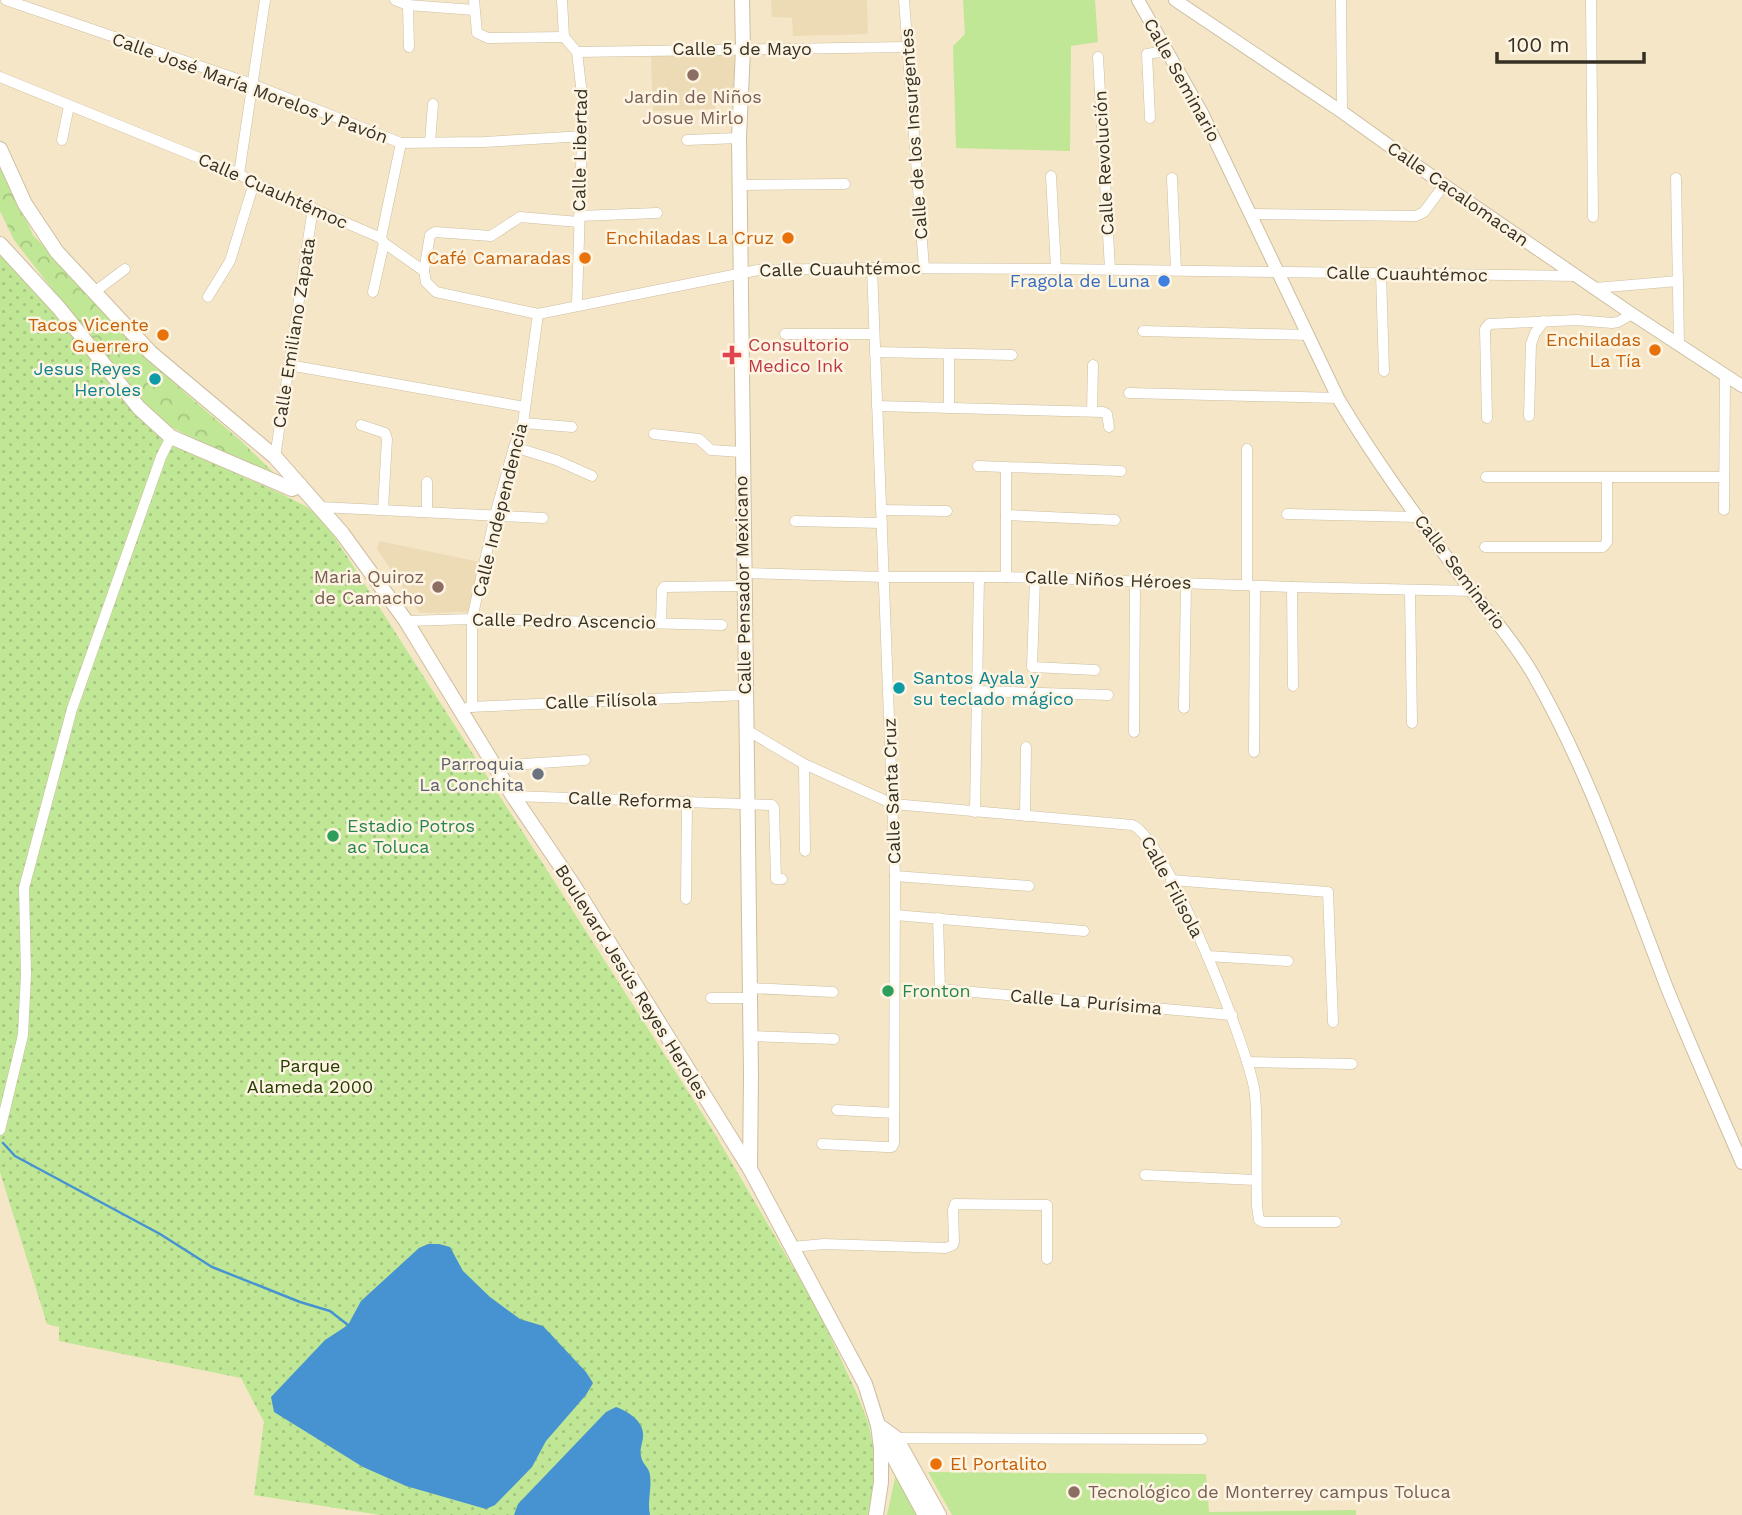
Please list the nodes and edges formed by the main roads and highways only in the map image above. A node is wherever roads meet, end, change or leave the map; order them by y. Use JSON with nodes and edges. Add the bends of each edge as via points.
{"nodes":[{"id":1,"x":742,"y":0,"type":"edge"},
{"id":2,"x":0,"y":149,"type":"edge"},
{"id":3,"x":0,"y":244,"type":"edge"},
{"id":4,"x":300,"y":485,"type":"junction"},
{"id":5,"x":750,"y":1169,"type":"junction"},
{"id":6,"x":878,"y":1425,"type":"junction"},
{"id":7,"x":891,"y":1441,"type":"junction"},
{"id":8,"x":876,"y":1515,"type":"edge"},
{"id":9,"x":925,"y":1515,"type":"edge"},
{"id":10,"x":939,"y":1515,"type":"edge"}],
"edges":[{"from":1,"to":5,"type":"main road","name":"Calle Pensador Mexicano","via":[[739,138]]},
{"from":2,"to":4,"type":"main road","name":"Boulevard Jesús Reyes Heroles","via":[[39,229],[93,293],[151,353],[275,457]]},
{"from":3,"to":4,"type":"main road","via":[[68,318],[139,408],[171,437],[292,489]]},
{"from":4,"to":5,"type":"main road","name":"Boulevard Jesús Reyes Heroles","via":[[342,533],[465,707],[513,796]]},
{"from":5,"to":6,"type":"main road","name":"Boulevard Jesús Reyes Heroles","via":[[865,1384]]},
{"from":6,"to":7,"type":"main road"},
{"from":6,"to":8,"type":"main road","name":"Boulevard Jesús Reyes Heroles","via":[[882,1470]]},
{"from":7,"to":9,"type":"main road"},
{"from":7,"to":10,"type":"main road"}]}
